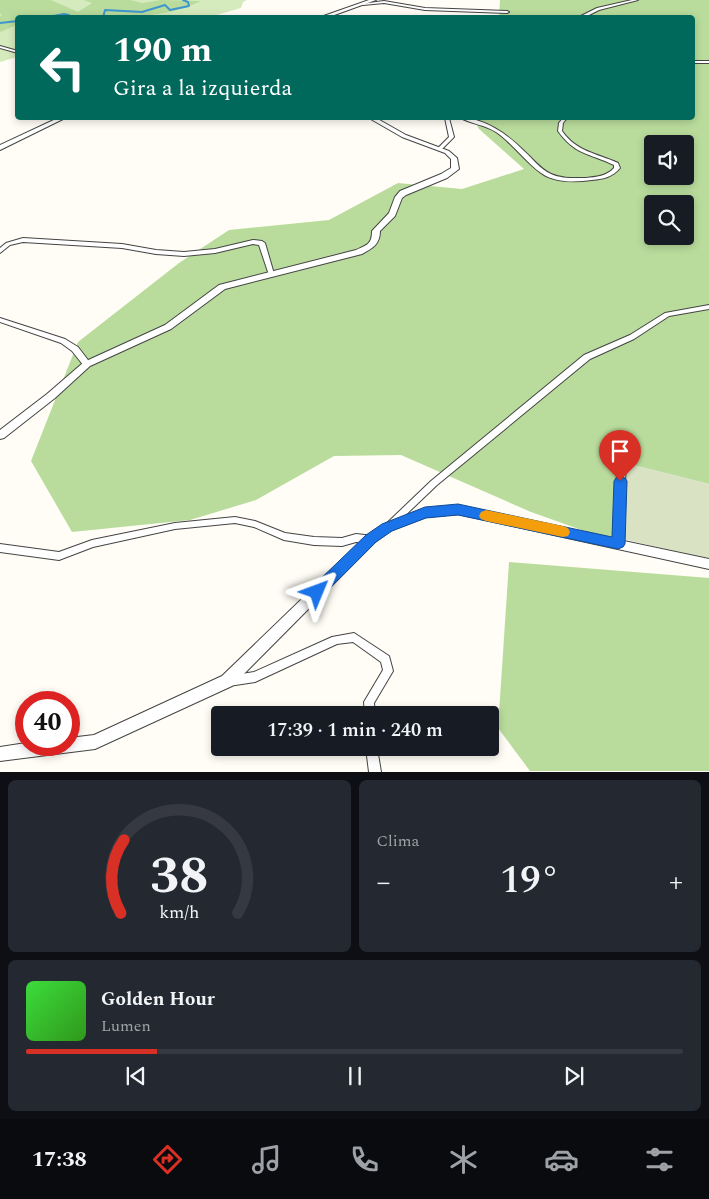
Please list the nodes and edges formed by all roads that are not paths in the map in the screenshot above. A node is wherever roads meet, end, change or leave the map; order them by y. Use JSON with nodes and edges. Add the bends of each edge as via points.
{"nodes":[{"id":1,"x":374,"y":0,"type":"edge"},
{"id":2,"x":636,"y":0,"type":"edge"},
{"id":3,"x":363,"y":4,"type":"junction"},
{"id":4,"x":506,"y":12,"type":"dead end"},
{"id":5,"x":329,"y":15,"type":"edge"},
{"id":6,"x":586,"y":15,"type":"edge"},
{"id":7,"x":0,"y":47,"type":"edge"},
{"id":8,"x":15,"y":51,"type":"edge"},
{"id":9,"x":695,"y":62,"type":"edge"},
{"id":10,"x":709,"y":62,"type":"edge"},
{"id":11,"x":58,"y":120,"type":"edge"},
{"id":12,"x":376,"y":120,"type":"edge"},
{"id":13,"x":448,"y":120,"type":"edge"},
{"id":14,"x":470,"y":120,"type":"edge"},
{"id":15,"x":564,"y":120,"type":"edge"},
{"id":16,"x":0,"y":148,"type":"edge"},
{"id":17,"x":440,"y":148,"type":"junction"},
{"id":18,"x":0,"y":251,"type":"edge"},
{"id":19,"x":271,"y":274,"type":"junction"},
{"id":20,"x":709,"y":307,"type":"edge"},
{"id":21,"x":0,"y":320,"type":"edge"},
{"id":22,"x":87,"y":364,"type":"junction"},
{"id":23,"x":0,"y":435,"type":"edge"},
{"id":24,"x":622,"y":456,"type":"dead end"},
{"id":25,"x":387,"y":528,"type":"junction"},
{"id":26,"x":371,"y":539,"type":"junction"},
{"id":27,"x":618,"y":544,"type":"junction"},
{"id":28,"x":0,"y":548,"type":"edge"},
{"id":29,"x":709,"y":564,"type":"edge"},
{"id":30,"x":227,"y":681,"type":"junction"},
{"id":31,"x":369,"y":706,"type":"edge"},
{"id":32,"x":0,"y":754,"type":"edge"},
{"id":33,"x":373,"y":756,"type":"edge"},
{"id":34,"x":375,"y":772,"type":"edge"}],
"edges":[{"from":1,"to":3,"type":"street"},
{"from":2,"to":6,"type":"street"},
{"from":3,"to":4,"type":"street","via":[[384,2],[425,9]]},
{"from":3,"to":5,"type":"street"},
{"from":7,"to":8,"type":"street"},
{"from":9,"to":10,"type":"street"},
{"from":11,"to":16,"type":"street"},
{"from":12,"to":17,"type":"street","via":[[404,136]]},
{"from":13,"to":17,"type":"street","via":[[452,137]]},
{"from":14,"to":15,"type":"street","via":[[502,133],[542,172],[552,177],[578,180],[614,174],[616,164],[577,150],[566,141],[560,131]]},
{"from":17,"to":19,"type":"street","via":[[454,158],[455,169],[403,193],[392,214],[376,231],[376,239],[371,246],[359,252]]},
{"from":18,"to":19,"type":"street","via":[[8,244],[23,240],[122,246],[184,254],[253,242],[262,243],[265,248]]},
{"from":19,"to":22,"type":"street","via":[[222,287],[168,327]]},
{"from":20,"to":25,"type":"street","via":[[667,314],[632,337],[587,357],[434,483]]},
{"from":21,"to":22,"type":"street","via":[[62,341],[75,349]]},
{"from":22,"to":23,"type":"street"},
{"from":24,"to":27,"type":"street"},
{"from":25,"to":26,"type":"street"},
{"from":25,"to":27,"type":"street","via":[[425,512],[458,510]]},
{"from":26,"to":28,"type":"street","via":[[314,541],[284,536],[255,524],[234,520],[175,526],[92,544],[60,556]]},
{"from":26,"to":30,"type":"street"},
{"from":27,"to":29,"type":"street"},
{"from":30,"to":31,"type":"street","via":[[255,677],[336,640],[354,637],[385,659],[388,671]]},
{"from":30,"to":32,"type":"street","via":[[95,742]]},
{"from":33,"to":34,"type":"street"}]}
